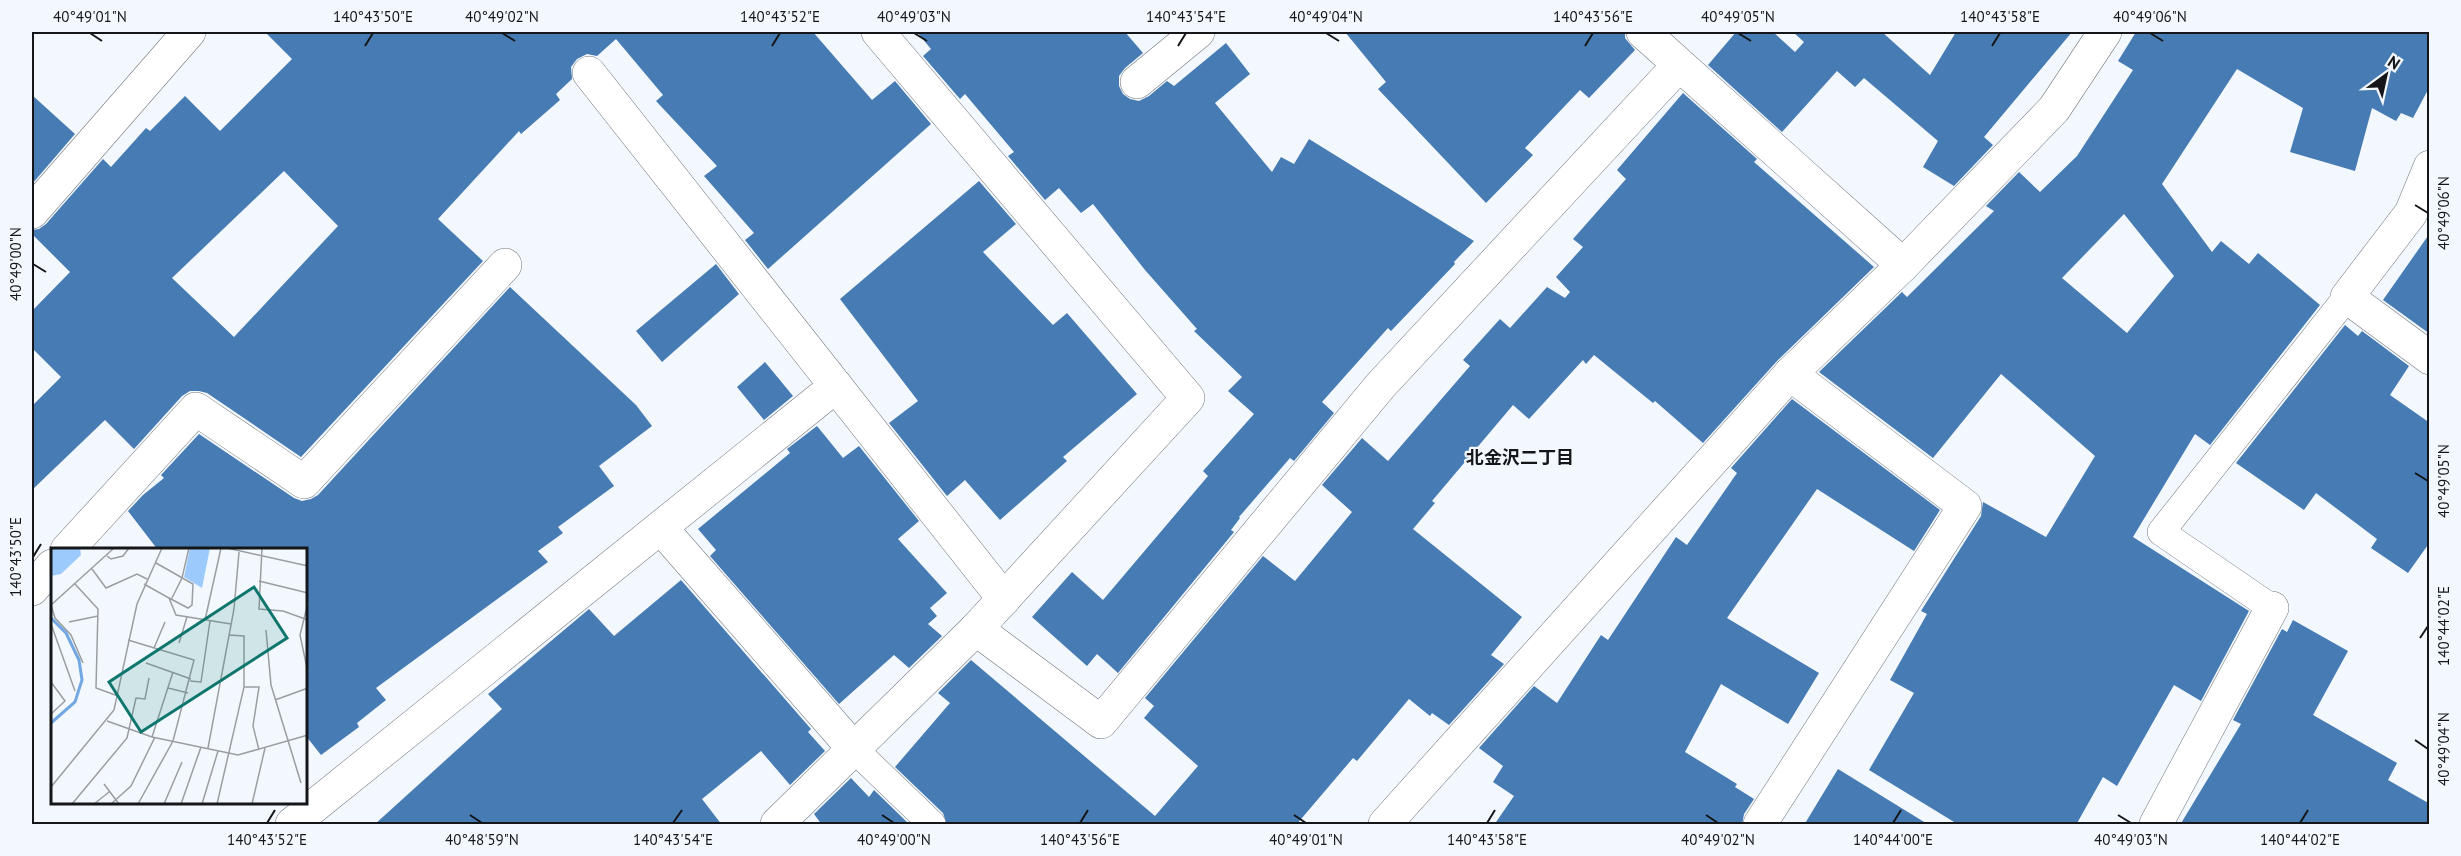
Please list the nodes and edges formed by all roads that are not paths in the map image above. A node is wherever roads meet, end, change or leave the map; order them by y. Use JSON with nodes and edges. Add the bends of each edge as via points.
{"nodes":[{"id":1,"x":189,"y":32,"type":"edge"},
{"id":2,"x":878,"y":32,"type":"edge"},
{"id":3,"x":1198,"y":32,"type":"edge"},
{"id":4,"x":1643,"y":32,"type":"edge"},
{"id":5,"x":2100,"y":33,"type":"edge"},
{"id":6,"x":1679,"y":65,"type":"junction"},
{"id":7,"x":589,"y":73,"type":"dead end"},
{"id":8,"x":1137,"y":82,"type":"dead end"},
{"id":9,"x":2430,"y":167,"type":"edge"},
{"id":10,"x":32,"y":212,"type":"edge"},
{"id":11,"x":505,"y":265,"type":"dead end"},
{"id":12,"x":1903,"y":265,"type":"junction"},
{"id":13,"x":2347,"y":297,"type":"junction"},
{"id":14,"x":2430,"y":358,"type":"edge"},
{"id":15,"x":1790,"y":374,"type":"junction"},
{"id":16,"x":837,"y":386,"type":"junction"},
{"id":17,"x":661,"y":528,"type":"junction"},
{"id":18,"x":69,"y":548,"type":"edge"},
{"id":19,"x":51,"y":567,"type":"edge"},
{"id":20,"x":32,"y":589,"type":"edge"},
{"id":21,"x":1004,"y":599,"type":"junction"},
{"id":22,"x":2272,"y":608,"type":"joint"},
{"id":23,"x":976,"y":629,"type":"junction"},
{"id":24,"x":854,"y":749,"type":"junction"},
{"id":25,"x":292,"y":825,"type":"edge"},
{"id":26,"x":777,"y":825,"type":"edge"},
{"id":27,"x":932,"y":825,"type":"edge"},
{"id":28,"x":1385,"y":825,"type":"edge"},
{"id":29,"x":1760,"y":825,"type":"edge"},
{"id":30,"x":2156,"y":825,"type":"edge"}],
"edges":[{"from":1,"to":10,"type":"street"},
{"from":2,"to":21,"type":"street","via":[[1188,398]]},
{"from":3,"to":8,"type":"street"},
{"from":4,"to":6,"type":"street"},
{"from":5,"to":12,"type":"street","via":[[2054,109]]},
{"from":6,"to":12,"type":"street"},
{"from":6,"to":23,"type":"street","via":[[1381,385],[1101,722]]},
{"from":7,"to":16,"type":"street"},
{"from":9,"to":13,"type":"street","via":[[2411,213]]},
{"from":11,"to":18,"type":"street","via":[[304,482],[196,409]]},
{"from":12,"to":15,"type":"street"},
{"from":13,"to":14,"type":"street"},
{"from":13,"to":22,"type":"lane","via":[[2161,532]]},
{"from":15,"to":28,"type":"street"},
{"from":15,"to":29,"type":"street","via":[[1965,506]]},
{"from":16,"to":17,"type":"street"},
{"from":16,"to":21,"type":"street"},
{"from":17,"to":24,"type":"street"},
{"from":17,"to":25,"type":"street"},
{"from":19,"to":20,"type":"street"},
{"from":21,"to":23,"type":"street"},
{"from":22,"to":30,"type":"street"},
{"from":23,"to":24,"type":"street"},
{"from":24,"to":26,"type":"street"},
{"from":24,"to":27,"type":"lane"}]}
